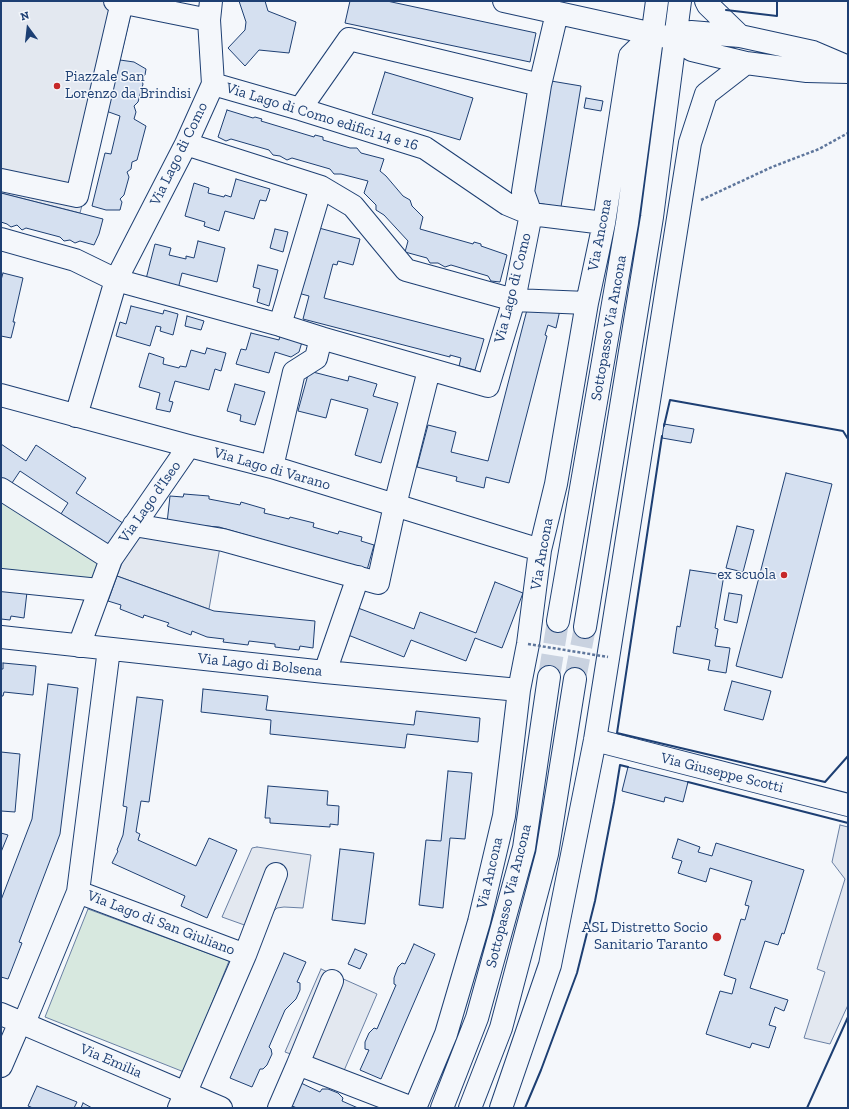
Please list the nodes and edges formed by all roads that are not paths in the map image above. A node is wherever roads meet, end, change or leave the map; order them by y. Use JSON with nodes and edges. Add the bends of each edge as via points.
{"nodes":[{"id":1,"x":504,"y":1,"type":"edge"},
{"id":2,"x":657,"y":1,"type":"edge"},
{"id":3,"x":680,"y":1,"type":"edge"},
{"id":4,"x":706,"y":1,"type":"edge"},
{"id":5,"x":118,"y":2,"type":"edge"},
{"id":6,"x":210,"y":11,"type":"edge"},
{"id":7,"x":557,"y":13,"type":"junction"},
{"id":8,"x":653,"y":34,"type":"junction"},
{"id":9,"x":740,"y":36,"type":"junction"},
{"id":10,"x":676,"y":39,"type":"junction"},
{"id":11,"x":746,"y":63,"type":"junction"},
{"id":12,"x":848,"y":67,"type":"edge"},
{"id":13,"x":848,"y":72,"type":"edge"},
{"id":14,"x":213,"y":84,"type":"junction"},
{"id":15,"x":540,"y":85,"type":"junction"},
{"id":16,"x":300,"y":109,"type":"junction"},
{"id":17,"x":186,"y":144,"type":"junction"},
{"id":18,"x":1,"y":180,"type":"edge"},
{"id":19,"x":321,"y":187,"type":"junction"},
{"id":20,"x":531,"y":214,"type":"junction"},
{"id":21,"x":652,"y":218,"type":"junction"},
{"id":22,"x":627,"y":223,"type":"junction"},
{"id":23,"x":602,"y":228,"type":"junction"},
{"id":24,"x":1,"y":239,"type":"edge"},
{"id":25,"x":672,"y":254,"type":"junction"},
{"id":26,"x":116,"y":280,"type":"junction"},
{"id":27,"x":514,"y":300,"type":"junction"},
{"id":28,"x":587,"y":303,"type":"junction"},
{"id":29,"x":280,"y":325,"type":"junction"},
{"id":30,"x":321,"y":338,"type":"junction"},
{"id":31,"x":429,"y":370,"type":"junction"},
{"id":32,"x":1,"y":395,"type":"edge"},
{"id":33,"x":76,"y":416,"type":"junction"},
{"id":34,"x":189,"y":446,"type":"junction"},
{"id":35,"x":272,"y":467,"type":"junction"},
{"id":36,"x":1,"y":489,"type":"edge"},
{"id":37,"x":395,"y":505,"type":"junction"},
{"id":38,"x":134,"y":525,"type":"junction"},
{"id":39,"x":540,"y":550,"type":"junction"},
{"id":40,"x":111,"y":558,"type":"junction"},
{"id":41,"x":358,"y":577,"type":"junction"},
{"id":42,"x":1,"y":580,"type":"edge"},
{"id":43,"x":99,"y":590,"type":"junction"},
{"id":44,"x":558,"y":621,"type":"tunnel mouth"},
{"id":45,"x":585,"y":627,"type":"tunnel mouth"},
{"id":46,"x":1,"y":637,"type":"edge"},
{"id":47,"x":79,"y":646,"type":"junction"},
{"id":48,"x":109,"y":649,"type":"junction"},
{"id":49,"x":325,"y":672,"type":"junction"},
{"id":50,"x":549,"y":677,"type":"tunnel mouth"},
{"id":51,"x":575,"y":679,"type":"tunnel mouth"},
{"id":52,"x":519,"y":690,"type":"junction"},
{"id":53,"x":595,"y":740,"type":"junction"},
{"id":54,"x":848,"y":805,"type":"edge"},
{"id":55,"x":276,"y":874,"type":"dead end"},
{"id":56,"x":78,"y":892,"type":"junction"},
{"id":57,"x":245,"y":955,"type":"junction"},
{"id":58,"x":332,"y":980,"type":"dead end"},
{"id":59,"x":15,"y":1020,"type":"edge"},
{"id":60,"x":298,"y":1064,"type":"junction"},
{"id":61,"x":1,"y":1066,"type":"edge"},
{"id":62,"x":455,"y":1074,"type":"junction"},
{"id":63,"x":182,"y":1100,"type":"edge"},
{"id":64,"x":416,"y":1103,"type":"edge"},
{"id":65,"x":221,"y":1108,"type":"edge"},
{"id":66,"x":279,"y":1108,"type":"edge"},
{"id":67,"x":442,"y":1108,"type":"edge"},
{"id":68,"x":470,"y":1108,"type":"edge"},
{"id":69,"x":501,"y":1108,"type":"edge"}],
"edges":[{"from":1,"to":7,"type":"street"},
{"from":2,"to":8,"type":"street"},
{"from":3,"to":10,"type":"street"},
{"from":4,"to":9,"type":"street"},
{"from":5,"to":6,"type":"street","name":"Via Lago di Como"},
{"from":5,"to":18,"type":"street","via":[[77,196]]},
{"from":6,"to":14,"type":"street","name":"Via Lago di Como"},
{"from":7,"to":8,"type":"street"},
{"from":7,"to":15,"type":"street"},
{"from":8,"to":10,"type":"street"},
{"from":8,"to":22,"type":"street","name":"Sottopasso Via Ancona"},
{"from":8,"to":23,"type":"street","name":"Via Ancona","via":[[630,56]]},
{"from":9,"to":10,"type":"street","via":[[691,32]]},
{"from":9,"to":12,"type":"street","via":[[813,52]]},
{"from":10,"to":11,"type":"street","via":[[692,50]]},
{"from":10,"to":21,"type":"street","name":"Sottopasso Via Ancona"},
{"from":11,"to":13,"type":"street","via":[[807,71]]},
{"from":11,"to":25,"type":"street","via":[[706,94],[690,143]]},
{"from":14,"to":16,"type":"street","name":"Via Lago di Como edifici 14 e 16"},
{"from":14,"to":17,"type":"street","name":"Via Lago di Como"},
{"from":15,"to":16,"type":"street","via":[[349,39]]},
{"from":15,"to":20,"type":"street","via":[[523,192]]},
{"from":16,"to":20,"type":"street","name":"Via Lago di Como edifici 14 e 16","via":[[425,148],[507,204]]},
{"from":17,"to":19,"type":"street"},
{"from":17,"to":26,"type":"street","name":"Via Lago di Como"},
{"from":19,"to":27,"type":"street","via":[[354,206],[406,270]]},
{"from":19,"to":29,"type":"street"},
{"from":20,"to":23,"type":"street","name":"Via Lago di Como edifici 14 e 16"},
{"from":20,"to":27,"type":"street","name":"Via Lago di Como"},
{"from":21,"to":25,"type":"street"},
{"from":21,"to":45,"type":"street","name":"Sottopasso Via Ancona"},
{"from":22,"to":23,"type":"street"},
{"from":22,"to":44,"type":"street","name":"Sottopasso Via Ancona"},
{"from":23,"to":28,"type":"street","name":"Via Ancona"},
{"from":24,"to":26,"type":"street","via":[[75,260]]},
{"from":25,"to":53,"type":"street"},
{"from":26,"to":29,"type":"street"},
{"from":26,"to":33,"type":"street","name":"Via Lago di Como"},
{"from":27,"to":28,"type":"street"},
{"from":27,"to":31,"type":"street","name":"Via Lago di Como","via":[[488,386]]},
{"from":28,"to":39,"type":"street","name":"Via Ancona","via":[[556,484]]},
{"from":29,"to":30,"type":"street"},
{"from":30,"to":31,"type":"street"},
{"from":30,"to":35,"type":"street","via":[[316,358],[294,372]]},
{"from":31,"to":37,"type":"street"},
{"from":32,"to":33,"type":"street","name":"Via Lago di Varano"},
{"from":33,"to":34,"type":"street","name":"Via Lago di Varano"},
{"from":34,"to":35,"type":"street","name":"Via Lago di Varano"},
{"from":34,"to":38,"type":"street","name":"Via Lago d'Iseo"},
{"from":35,"to":37,"type":"street","name":"Via Lago di Varano"},
{"from":36,"to":40,"type":"street","name":"Via Lago d'Iseo"},
{"from":37,"to":39,"type":"street","name":"Via Lago di Varano"},
{"from":37,"to":41,"type":"street","via":[[378,583]]},
{"from":38,"to":40,"type":"street","name":"Via Lago d'Iseo"},
{"from":38,"to":41,"type":"street","via":[[223,540]]},
{"from":39,"to":52,"type":"street","name":"Via Ancona","via":[[528,644]]},
{"from":40,"to":43,"type":"street","name":"Via Lago d'Iseo"},
{"from":41,"to":49,"type":"street"},
{"from":42,"to":43,"type":"street"},
{"from":43,"to":47,"type":"street","name":"Via Lago d'Iseo"},
{"from":46,"to":47,"type":"street","name":"Via Lago di Bolsena"},
{"from":47,"to":48,"type":"street","name":"Via Lago di Bolsena"},
{"from":48,"to":49,"type":"street","name":"Via Lago di Bolsena"},
{"from":48,"to":56,"type":"street","name":"Via Lago di San Giuliano"},
{"from":49,"to":52,"type":"street","name":"Via Lago di Bolsena"},
{"from":50,"to":62,"type":"street","name":"Sottopasso Via Ancona","via":[[524,848],[477,1018]]},
{"from":51,"to":68,"type":"street","name":"Sottopasso Via Ancona","via":[[546,854],[501,1028]]},
{"from":52,"to":64,"type":"street","name":"Via Ancona","via":[[504,816],[479,922],[446,1034]]},
{"from":53,"to":54,"type":"street","name":"Via Giuseppe Scotti"},
{"from":53,"to":69,"type":"street","via":[[550,965]]},
{"from":55,"to":57,"type":"street"},
{"from":56,"to":57,"type":"street","name":"Via Lago di San Giuliano"},
{"from":56,"to":59,"type":"street","name":"Via Lago di San Giuliano"},
{"from":57,"to":63,"type":"street","name":"Via Lago di San Giuliano"},
{"from":58,"to":60,"type":"street"},
{"from":59,"to":61,"type":"street","name":"Via Lago di San Giuliano"},
{"from":59,"to":63,"type":"street","name":"Via Emilia"},
{"from":60,"to":64,"type":"street"},
{"from":60,"to":66,"type":"street"},
{"from":62,"to":64,"type":"street"},
{"from":62,"to":67,"type":"street","name":"Sottopasso Via Ancona"},
{"from":63,"to":65,"type":"street","name":"Via Emilia"}]}
